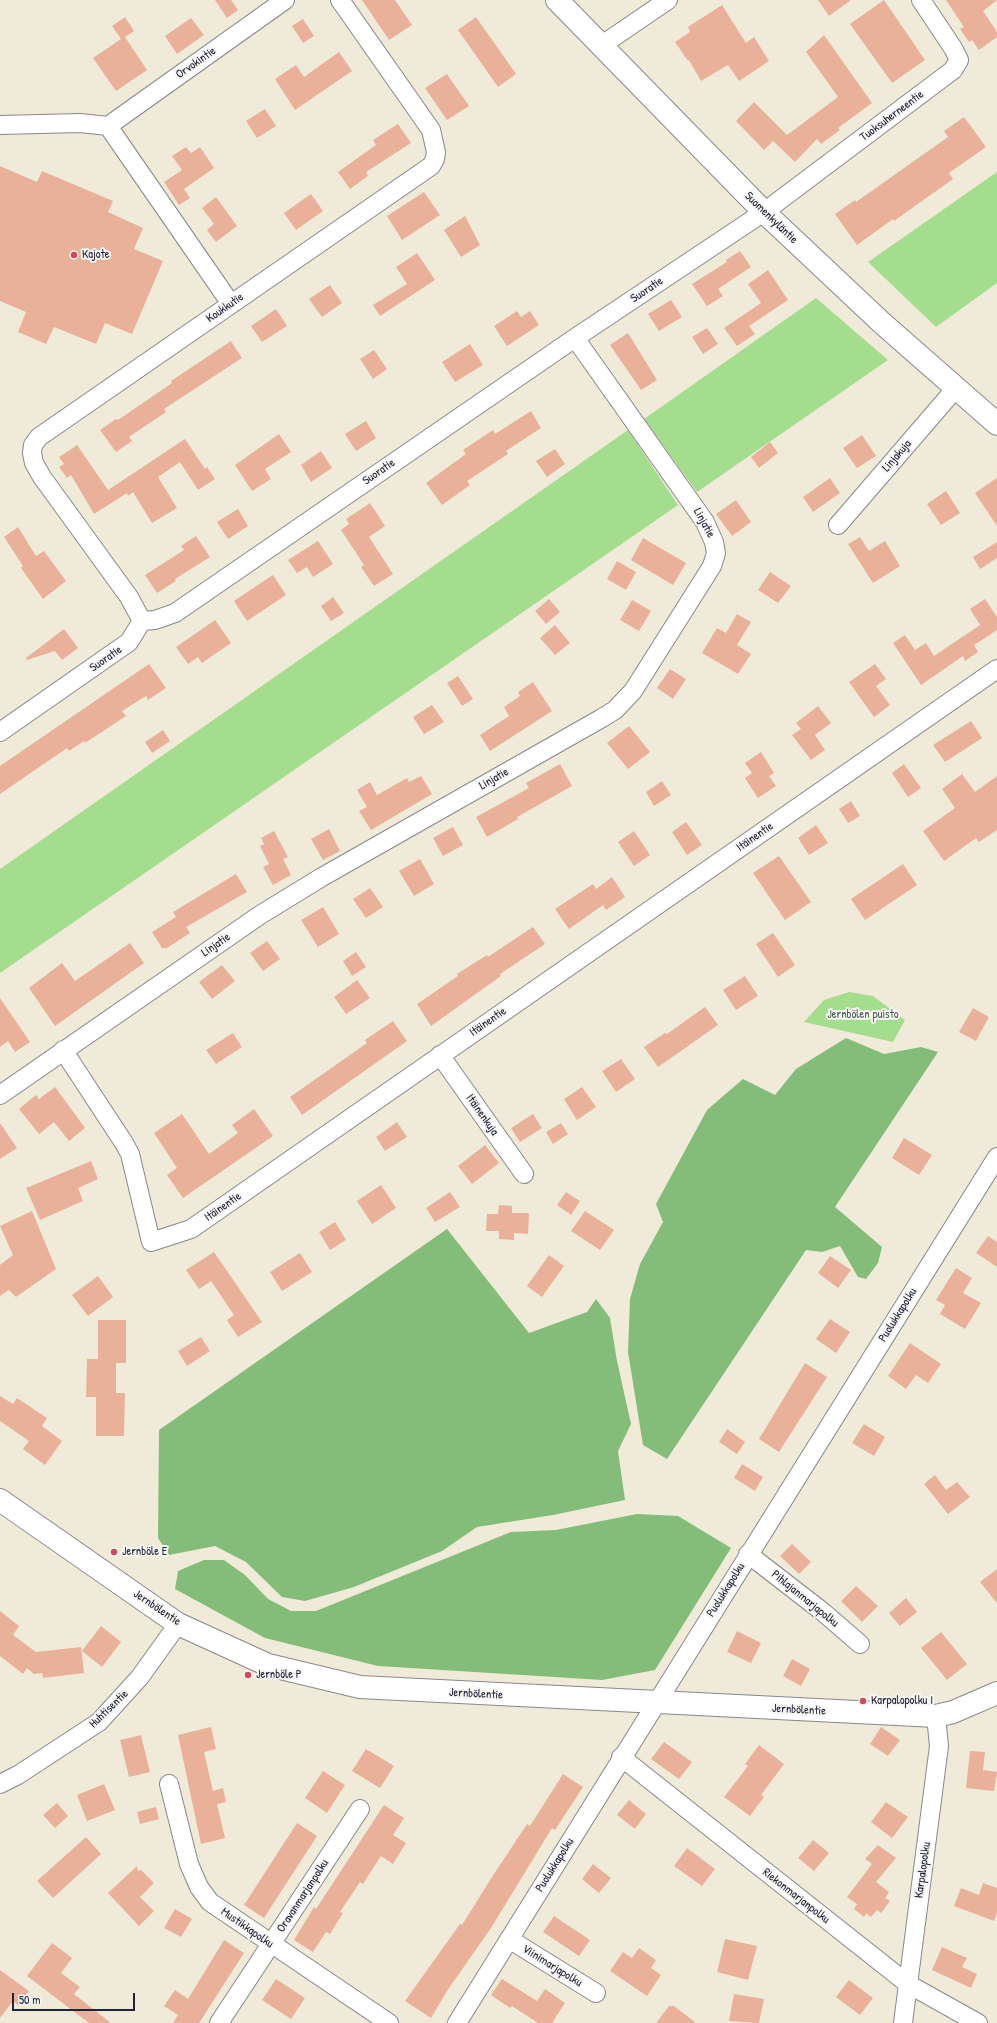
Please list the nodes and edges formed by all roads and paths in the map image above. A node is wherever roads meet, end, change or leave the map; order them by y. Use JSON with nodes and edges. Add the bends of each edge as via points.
{"nodes":[{"id":1,"x":285,"y":0,"type":"edge"},
{"id":2,"x":340,"y":0,"type":"edge"},
{"id":3,"x":557,"y":0,"type":"edge"},
{"id":4,"x":668,"y":0,"type":"edge"},
{"id":5,"x":921,"y":0,"type":"edge"},
{"id":6,"x":602,"y":46,"type":"junction"},
{"id":7,"x":0,"y":124,"type":"edge"},
{"id":8,"x":108,"y":126,"type":"junction"},
{"id":9,"x":764,"y":212,"type":"junction"},
{"id":10,"x":231,"y":304,"type":"junction"},
{"id":11,"x":575,"y":338,"type":"junction"},
{"id":12,"x":956,"y":388,"type":"junction"},
{"id":13,"x":995,"y":419,"type":"edge"},
{"id":14,"x":838,"y":524,"type":"dead end"},
{"id":15,"x":142,"y":621,"type":"junction"},
{"id":16,"x":997,"y":669,"type":"edge"},
{"id":17,"x":0,"y":732,"type":"edge"},
{"id":18,"x":63,"y":1050,"type":"junction"},
{"id":19,"x":440,"y":1055,"type":"junction"},
{"id":20,"x":0,"y":1094,"type":"edge"},
{"id":21,"x":997,"y":1157,"type":"edge"},
{"id":22,"x":524,"y":1174,"type":"dead end"},
{"id":23,"x":0,"y":1500,"type":"edge"},
{"id":24,"x":748,"y":1554,"type":"junction"},
{"id":25,"x":178,"y":1624,"type":"junction"},
{"id":26,"x":860,"y":1644,"type":"dead end"},
{"id":27,"x":997,"y":1693,"type":"edge"},
{"id":28,"x":655,"y":1702,"type":"junction"},
{"id":29,"x":936,"y":1716,"type":"junction"},
{"id":30,"x":621,"y":1757,"type":"junction"},
{"id":31,"x":0,"y":1784,"type":"edge"},
{"id":32,"x":169,"y":1784,"type":"dead end"},
{"id":33,"x":360,"y":1809,"type":"dead end"},
{"id":34,"x":508,"y":1939,"type":"junction"},
{"id":35,"x":271,"y":1944,"type":"junction"},
{"id":36,"x":908,"y":1984,"type":"junction"},
{"id":37,"x":596,"y":1993,"type":"dead end"},
{"id":38,"x":219,"y":2023,"type":"edge"},
{"id":39,"x":389,"y":2023,"type":"edge"},
{"id":40,"x":456,"y":2023,"type":"edge"},
{"id":41,"x":903,"y":2023,"type":"edge"},
{"id":42,"x":978,"y":2023,"type":"edge"}],
"edges":[{"from":1,"to":8,"type":"street","name":"Orvokintie"},
{"from":2,"to":10,"type":"street","name":"Koukkutie","via":[[431,130],[435,142],[435,159],[431,166]]},
{"from":3,"to":6,"type":"street","name":"Suomenkyläntie"},
{"from":4,"to":6,"type":"street"},
{"from":5,"to":9,"type":"street","name":"Tuoksuherneentie","via":[[959,60],[953,70]]},
{"from":6,"to":9,"type":"street","name":"Suomenkyläntie"},
{"from":7,"to":8,"type":"street","via":[[80,123]]},
{"from":8,"to":10,"type":"street"},
{"from":9,"to":11,"type":"street","name":"Suoratie"},
{"from":9,"to":12,"type":"street","name":"Suomenkyläntie","via":[[882,323]]},
{"from":10,"to":15,"type":"street","name":"Koukkutie","via":[[39,437],[33,445],[34,463],[42,477],[129,597]]},
{"from":11,"to":15,"type":"street","name":"Suoratie","via":[[175,613],[155,620]]},
{"from":11,"to":18,"type":"street","name":"Linjatie","via":[[705,522],[716,553],[712,566],[633,691],[615,710],[602,718],[322,876],[260,915]]},
{"from":12,"to":13,"type":"street","name":"Suomenkyläntie"},
{"from":12,"to":14,"type":"street","name":"Linjakuja"},
{"from":15,"to":17,"type":"street","name":"Suoratie","via":[[129,642]]},
{"from":16,"to":19,"type":"street","name":"Itäinentie"},
{"from":18,"to":19,"type":"street","name":"Itäinentie","via":[[130,1154],[151,1242],[191,1229]]},
{"from":18,"to":20,"type":"street","name":"Linjatie"},
{"from":19,"to":22,"type":"street","name":"Itäinenkuja"},
{"from":21,"to":24,"type":"street","name":"Puolukkapolku"},
{"from":23,"to":25,"type":"street","name":"Jernbölentie"},
{"from":24,"to":26,"type":"street","name":"Pihlajanmarjapolku"},
{"from":24,"to":28,"type":"street","name":"Puolukkapolku"},
{"from":25,"to":28,"type":"street","name":"Jernbölentie","via":[[268,1665],[360,1687]]},
{"from":25,"to":31,"type":"street","name":"Huhtisentie","via":[[140,1677],[99,1722],[25,1771]]},
{"from":27,"to":29,"type":"street","name":"Jernbölentie"},
{"from":28,"to":29,"type":"street","name":"Jernbölentie"},
{"from":28,"to":30,"type":"street","name":"Puolukkapolku"},
{"from":29,"to":36,"type":"street","name":"Karpalopolku","via":[[939,1746]]},
{"from":30,"to":34,"type":"street","name":"Puolukkapolku"},
{"from":30,"to":36,"type":"street","name":"Riekonmarjanpolku"},
{"from":32,"to":35,"type":"street","name":"Mustikkapolku","via":[[189,1864],[199,1887],[210,1902]]},
{"from":33,"to":35,"type":"street","name":"Oravanmarjanpolku"},
{"from":34,"to":37,"type":"street","name":"Viinimarjapolku"},
{"from":34,"to":40,"type":"street","name":"Puolukkapolku"},
{"from":35,"to":38,"type":"street","name":"Oravanmarjanpolku"},
{"from":35,"to":39,"type":"street","name":"Mustikkapolku"},
{"from":36,"to":41,"type":"street","name":"Karpalopolku"},
{"from":36,"to":42,"type":"street","name":"Riekonmarjanpolku"}]}
